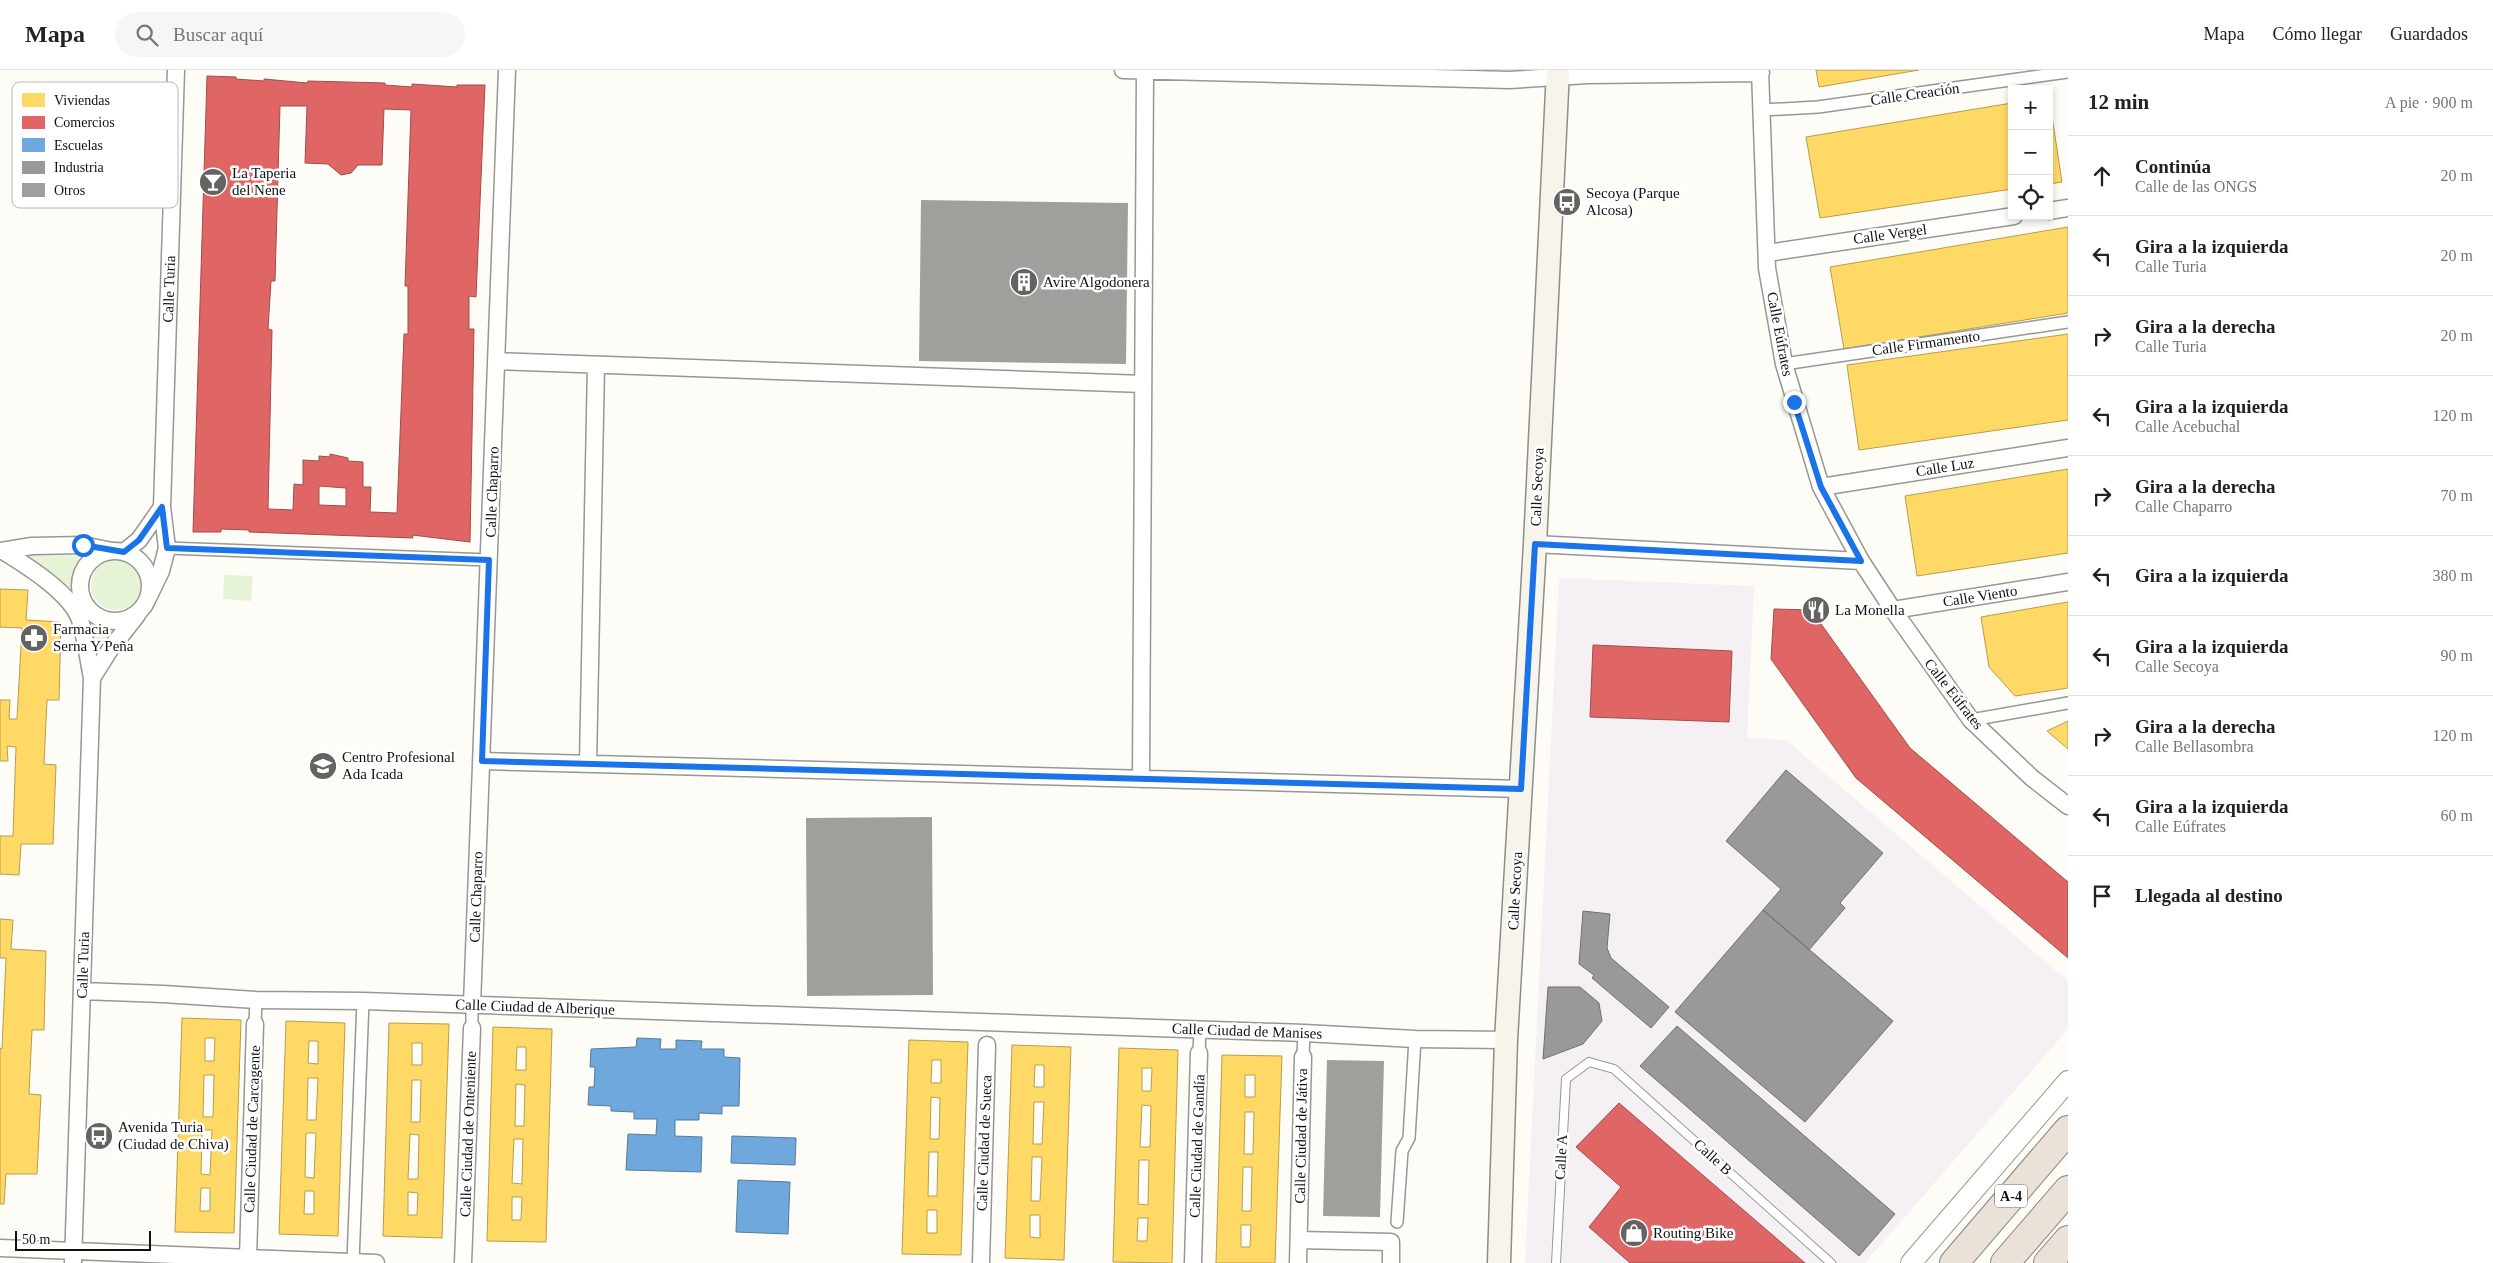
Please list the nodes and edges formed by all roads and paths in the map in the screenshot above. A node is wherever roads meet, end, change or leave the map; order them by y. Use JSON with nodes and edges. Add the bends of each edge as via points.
{"nodes":[{"id":1,"x":507,"y":70,"type":"edge"},
{"id":2,"x":1123,"y":70,"type":"edge"},
{"id":3,"x":1144,"y":70,"type":"edge"},
{"id":4,"x":1760,"y":72,"type":"edge"},
{"id":5,"x":2068,"y":72,"type":"edge"},
{"id":6,"x":1558,"y":73,"type":"edge"},
{"id":7,"x":1762,"y":110,"type":"junction"},
{"id":8,"x":172,"y":208,"type":"edge"},
{"id":9,"x":2068,"y":208,"type":"edge"},
{"id":10,"x":2053,"y":210,"type":"edge"},
{"id":11,"x":2008,"y":217,"type":"edge"},
{"id":12,"x":1767,"y":253,"type":"junction"},
{"id":13,"x":2068,"y":322,"type":"edge"},
{"id":14,"x":496,"y":361,"type":"junction"},
{"id":15,"x":1784,"y":364,"type":"junction"},
{"id":16,"x":596,"y":365,"type":"junction"},
{"id":17,"x":1143,"y":384,"type":"junction"},
{"id":18,"x":2068,"y":448,"type":"edge"},
{"id":19,"x":1821,"y":487,"type":"junction"},
{"id":20,"x":162,"y":507,"type":"junction"},
{"id":21,"x":1535,"y":544,"type":"junction"},
{"id":22,"x":167,"y":548,"type":"junction"},
{"id":23,"x":1,"y":551,"type":"edge"},
{"id":24,"x":119,"y":552,"type":"junction"},
{"id":25,"x":489,"y":560,"type":"junction"},
{"id":26,"x":1861,"y":561,"type":"junction"},
{"id":27,"x":2068,"y":582,"type":"edge"},
{"id":28,"x":80,"y":590,"type":"junction"},
{"id":29,"x":147,"y":601,"type":"junction"},
{"id":30,"x":71,"y":604,"type":"junction"},
{"id":31,"x":1892,"y":610,"type":"junction"},
{"id":32,"x":90,"y":611,"type":"junction"},
{"id":33,"x":92,"y":678,"type":"junction"},
{"id":34,"x":2068,"y":702,"type":"edge"},
{"id":35,"x":1971,"y":720,"type":"junction"},
{"id":36,"x":482,"y":761,"type":"junction"},
{"id":37,"x":588,"y":764,"type":"junction"},
{"id":38,"x":1141,"y":779,"type":"junction"},
{"id":39,"x":1521,"y":789,"type":"junction"},
{"id":40,"x":2068,"y":806,"type":"edge"},
{"id":41,"x":82,"y":991,"type":"junction"},
{"id":42,"x":256,"y":1000,"type":"junction"},
{"id":43,"x":363,"y":1001,"type":"junction"},
{"id":44,"x":472,"y":1005,"type":"junction"},
{"id":45,"x":988,"y":1022,"type":"junction"},
{"id":46,"x":255,"y":1024,"type":"joint"},
{"id":47,"x":472,"y":1028,"type":"joint"},
{"id":48,"x":1200,"y":1030,"type":"junction"},
{"id":49,"x":1304,"y":1033,"type":"junction"},
{"id":50,"x":1415,"y":1039,"type":"junction"},
{"id":51,"x":1506,"y":1040,"type":"junction"},
{"id":52,"x":987,"y":1045,"type":"joint"},
{"id":53,"x":1199,"y":1053,"type":"joint"},
{"id":54,"x":1303,"y":1057,"type":"joint"},
{"id":55,"x":1589,"y":1062,"type":"joint"},
{"id":56,"x":2068,"y":1081,"type":"edge"},
{"id":57,"x":2068,"y":1130,"type":"edge"},
{"id":58,"x":2068,"y":1190,"type":"edge"},
{"id":59,"x":1397,"y":1222,"type":"dead end"},
{"id":60,"x":1299,"y":1240,"type":"junction"},
{"id":61,"x":2068,"y":1240,"type":"edge"},
{"id":62,"x":0,"y":1248,"type":"edge"},
{"id":63,"x":73,"y":1257,"type":"edge"},
{"id":64,"x":248,"y":1258,"type":"junction"},
{"id":65,"x":191,"y":1260,"type":"edge"},
{"id":66,"x":295,"y":1262,"type":"edge"},
{"id":67,"x":353,"y":1262,"type":"edge"},
{"id":68,"x":376,"y":1263,"type":"edge"},
{"id":69,"x":463,"y":1263,"type":"edge"},
{"id":70,"x":981,"y":1263,"type":"edge"},
{"id":71,"x":1193,"y":1263,"type":"edge"},
{"id":72,"x":1298,"y":1263,"type":"edge"},
{"id":73,"x":1391,"y":1263,"type":"edge"},
{"id":74,"x":1499,"y":1263,"type":"edge"},
{"id":75,"x":1556,"y":1263,"type":"edge"},
{"id":76,"x":1831,"y":1263,"type":"edge"},
{"id":77,"x":1911,"y":1263,"type":"edge"},
{"id":78,"x":1954,"y":1263,"type":"edge"},
{"id":79,"x":2005,"y":1263,"type":"edge"},
{"id":80,"x":2048,"y":1263,"type":"edge"}],
"edges":[{"from":1,"to":14,"type":"street","name":"Calle Chaparro"},
{"from":2,"to":3,"type":"street"},
{"from":3,"to":6,"type":"street","via":[[1510,80]]},
{"from":3,"to":17,"type":"street"},
{"from":4,"to":6,"type":"street"},
{"from":4,"to":7,"type":"street","name":"Calle Eúfrates"},
{"from":5,"to":7,"type":"street","name":"Calle Creación","via":[[1818,108]]},
{"from":6,"to":21,"type":"main road","name":"Calle Secoya"},
{"from":7,"to":12,"type":"street","name":"Calle Eúfrates"},
{"from":8,"to":20,"type":"street","name":"Calle Turia"},
{"from":9,"to":10,"type":"street"},
{"from":11,"to":12,"type":"street","name":"Calle Vergel"},
{"from":12,"to":15,"type":"street","name":"Calle Eúfrates"},
{"from":13,"to":15,"type":"street","name":"Calle Firmamento"},
{"from":14,"to":16,"type":"street"},
{"from":14,"to":25,"type":"street","name":"Calle Chaparro"},
{"from":15,"to":19,"type":"street","name":"Calle Eúfrates"},
{"from":16,"to":17,"type":"street"},
{"from":16,"to":37,"type":"street"},
{"from":17,"to":38,"type":"street"},
{"from":18,"to":19,"type":"street","name":"Calle Luz"},
{"from":19,"to":26,"type":"street","name":"Calle Eúfrates"},
{"from":20,"to":22,"type":"street","name":"Calle Turia"},
{"from":20,"to":24,"type":"street","via":[[139,540]]},
{"from":21,"to":26,"type":"street"},
{"from":21,"to":39,"type":"main road","name":"Calle Secoya"},
{"from":22,"to":25,"type":"street"},
{"from":22,"to":29,"type":"street","name":"Calle Turia","via":[[161,571]]},
{"from":23,"to":24,"type":"street","via":[[32,546],[83,545]]},
{"from":23,"to":30,"type":"street","via":[[37,572]]},
{"from":24,"to":28,"type":"street","via":[[100,555],[88,563],[81,576]]},
{"from":24,"to":29,"type":"street","via":[[136,557],[145,566],[150,578]]},
{"from":25,"to":36,"type":"street","name":"Calle Chaparro"},
{"from":26,"to":31,"type":"street","name":"Calle Eúfrates"},
{"from":27,"to":31,"type":"street","name":"Calle Viento"},
{"from":28,"to":30,"type":"street"},
{"from":28,"to":32,"type":"street"},
{"from":29,"to":32,"type":"street","via":[[134,616],[122,621],[102,619]]},
{"from":29,"to":33,"type":"street","name":"Calle Turia"},
{"from":30,"to":32,"type":"street"},
{"from":30,"to":33,"type":"street","name":"Calle Turia","via":[[80,620]]},
{"from":31,"to":35,"type":"street","name":"Calle Eúfrates"},
{"from":33,"to":41,"type":"street","name":"Calle Turia"},
{"from":34,"to":35,"type":"street"},
{"from":35,"to":40,"type":"street","name":"Calle Eúfrates","via":[[2032,778]]},
{"from":36,"to":37,"type":"street"},
{"from":36,"to":44,"type":"street","name":"Calle Chaparro"},
{"from":37,"to":38,"type":"street"},
{"from":38,"to":39,"type":"street"},
{"from":39,"to":51,"type":"main road","name":"Calle Secoya"},
{"from":41,"to":42,"type":"street","name":"Calle Ciudad de Alberique"},
{"from":41,"to":63,"type":"street","name":"Calle Turia"},
{"from":42,"to":43,"type":"street","name":"Calle Ciudad de Alberique"},
{"from":42,"to":46,"type":"street","name":"Calle Ciudad de Carcagente"},
{"from":43,"to":44,"type":"street","name":"Calle Ciudad de Alberique"},
{"from":43,"to":67,"type":"street"},
{"from":44,"to":45,"type":"street","name":"Calle Ciudad de Alberique"},
{"from":44,"to":47,"type":"street","name":"Calle Ciudad de Onteniente"},
{"from":45,"to":48,"type":"street","name":"Calle Ciudad de Manises"},
{"from":45,"to":52,"type":"street","name":"Calle Ciudad de Sueca"},
{"from":46,"to":64,"type":"street","name":"Calle Ciudad de Carcagente"},
{"from":47,"to":69,"type":"street","name":"Calle Ciudad de Onteniente"},
{"from":48,"to":49,"type":"street","name":"Calle Ciudad de Manises"},
{"from":48,"to":53,"type":"street","name":"Calle Ciudad de Gandía"},
{"from":49,"to":50,"type":"street","name":"Calle Ciudad de Manises"},
{"from":49,"to":54,"type":"street","name":"Calle Ciudad de Játiva"},
{"from":50,"to":51,"type":"street","name":"Calle Ciudad de Manises"},
{"from":50,"to":59,"type":"street","via":[[1408,1138],[1402,1151]]},
{"from":51,"to":74,"type":"main road","name":"Calle Secoya"},
{"from":52,"to":70,"type":"street","name":"Calle Ciudad de Sueca"},
{"from":53,"to":71,"type":"street","name":"Calle Ciudad de Gandía"},
{"from":54,"to":60,"type":"street","name":"Calle Ciudad de Játiva"},
{"from":55,"to":75,"type":"lane","name":"Calle A","via":[[1566,1079]]},
{"from":55,"to":76,"type":"lane","name":"Calle B","via":[[1614,1069]]},
{"from":56,"to":77,"type":"street"},
{"from":57,"to":78,"type":"highway","number":"A-4"},
{"from":58,"to":79,"type":"highway","number":"A-4"},
{"from":60,"to":72,"type":"street","name":"Calle Ciudad de Játiva"},
{"from":60,"to":73,"type":"street","via":[[1391,1242]]},
{"from":61,"to":80,"type":"highway"},
{"from":62,"to":63,"type":"street"},
{"from":63,"to":65,"type":"street"},
{"from":64,"to":65,"type":"street"},
{"from":64,"to":66,"type":"street"},
{"from":66,"to":67,"type":"street"},
{"from":67,"to":68,"type":"street"}]}
